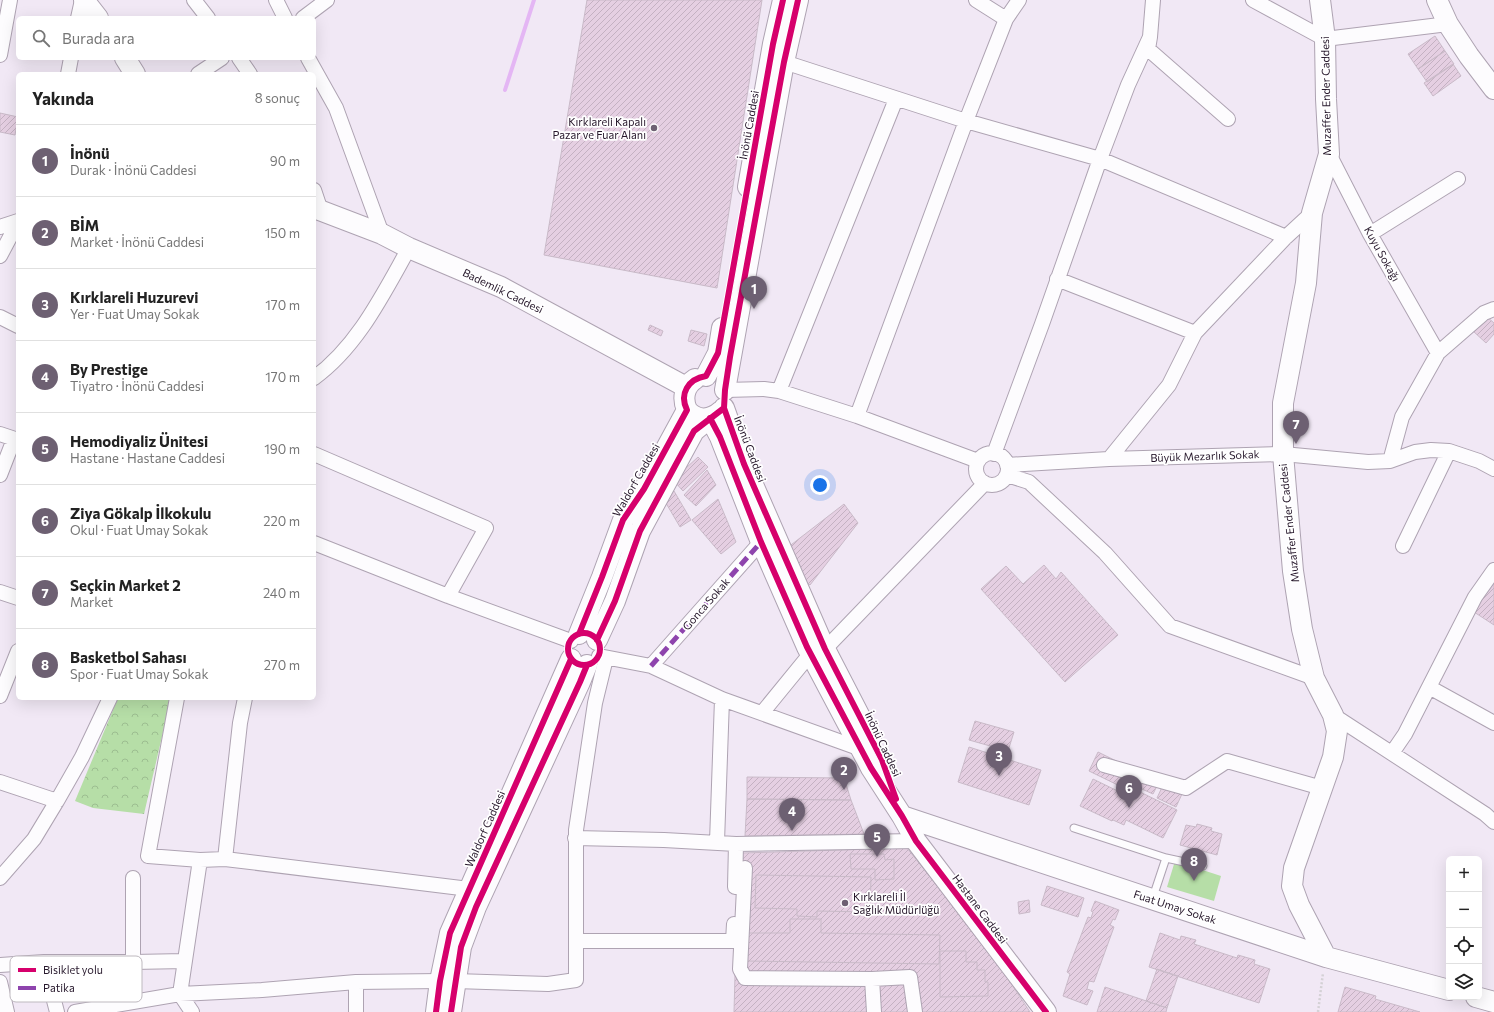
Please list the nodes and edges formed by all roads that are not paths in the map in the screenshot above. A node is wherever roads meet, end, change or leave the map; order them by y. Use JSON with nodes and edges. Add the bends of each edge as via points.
{"nodes":[{"id":1,"x":10,"y":0,"type":"edge"},
{"id":2,"x":83,"y":0,"type":"edge"},
{"id":3,"x":276,"y":0,"type":"edge"},
{"id":4,"x":327,"y":0,"type":"edge"},
{"id":5,"x":783,"y":0,"type":"edge"},
{"id":6,"x":798,"y":0,"type":"edge"},
{"id":7,"x":976,"y":0,"type":"edge"},
{"id":8,"x":1019,"y":0,"type":"edge"},
{"id":9,"x":1153,"y":0,"type":"edge"},
{"id":10,"x":1253,"y":0,"type":"edge"},
{"id":11,"x":1320,"y":0,"type":"edge"},
{"id":12,"x":1437,"y":0,"type":"edge"},
{"id":13,"x":197,"y":1,"type":"edge"},
{"id":14,"x":79,"y":16,"type":"edge"},
{"id":15,"x":96,"y":16,"type":"edge"},
{"id":16,"x":207,"y":16,"type":"edge"},
{"id":17,"x":285,"y":16,"type":"edge"},
{"id":18,"x":306,"y":16,"type":"edge"},
{"id":19,"x":1006,"y":19,"type":"junction"},
{"id":20,"x":1448,"y":24,"type":"junction"},
{"id":21,"x":1150,"y":37,"type":"junction"},
{"id":22,"x":1325,"y":39,"type":"junction"},
{"id":23,"x":0,"y":55,"type":"edge"},
{"id":24,"x":70,"y":60,"type":"edge"},
{"id":25,"x":126,"y":60,"type":"edge"},
{"id":26,"x":219,"y":60,"type":"edge"},
{"id":27,"x":240,"y":60,"type":"edge"},
{"id":28,"x":309,"y":60,"type":"edge"},
{"id":29,"x":784,"y":62,"type":"junction"},
{"id":30,"x":68,"y":72,"type":"edge"},
{"id":31,"x":134,"y":72,"type":"edge"},
{"id":32,"x":201,"y":72,"type":"edge"},
{"id":33,"x":248,"y":72,"type":"edge"},
{"id":34,"x":316,"y":72,"type":"edge"},
{"id":35,"x":316,"y":72,"type":"edge"},
{"id":36,"x":1494,"y":89,"type":"edge"},
{"id":37,"x":896,"y":99,"type":"junction"},
{"id":38,"x":1228,"y":119,"type":"dead end"},
{"id":39,"x":966,"y":121,"type":"junction"},
{"id":40,"x":1329,"y":154,"type":"junction"},
{"id":41,"x":1100,"y":159,"type":"junction"},
{"id":42,"x":1458,"y":179,"type":"dead end"},
{"id":43,"x":316,"y":200,"type":"edge"},
{"id":44,"x":318,"y":210,"type":"edge"},
{"id":45,"x":1312,"y":213,"type":"junction"},
{"id":46,"x":16,"y":223,"type":"edge"},
{"id":47,"x":16,"y":226,"type":"edge"},
{"id":48,"x":0,"y":227,"type":"edge"},
{"id":49,"x":382,"y":234,"type":"junction"},
{"id":50,"x":1370,"y":234,"type":"junction"},
{"id":51,"x":1286,"y":237,"type":"junction"},
{"id":52,"x":410,"y":248,"type":"junction"},
{"id":53,"x":0,"y":256,"type":"edge"},
{"id":54,"x":1057,"y":279,"type":"junction"},
{"id":55,"x":1494,"y":309,"type":"edge"},
{"id":56,"x":0,"y":317,"type":"edge"},
{"id":57,"x":16,"y":325,"type":"edge"},
{"id":58,"x":1195,"y":333,"type":"junction"},
{"id":59,"x":1438,"y":353,"type":"junction"},
{"id":60,"x":316,"y":376,"type":"edge"},
{"id":61,"x":706,"y":376,"type":"junction"},
{"id":62,"x":779,"y":392,"type":"junction"},
{"id":63,"x":686,"y":401,"type":"junction"},
{"id":64,"x":719,"y":405,"type":"junction"},
{"id":65,"x":857,"y":416,"type":"junction"},
{"id":66,"x":0,"y":434,"type":"edge"},
{"id":67,"x":16,"y":439,"type":"edge"},
{"id":68,"x":1449,"y":451,"type":"junction"},
{"id":69,"x":994,"y":454,"type":"junction"},
{"id":70,"x":1283,"y":454,"type":"junction"},
{"id":71,"x":316,"y":455,"type":"edge"},
{"id":72,"x":1109,"y":459,"type":"junction"},
{"id":73,"x":978,"y":461,"type":"junction"},
{"id":74,"x":1390,"y":461,"type":"junction"},
{"id":75,"x":1494,"y":469,"type":"edge"},
{"id":76,"x":1007,"y":470,"type":"junction"},
{"id":77,"x":0,"y":475,"type":"edge"},
{"id":78,"x":985,"y":483,"type":"junction"},
{"id":79,"x":761,"y":542,"type":"junction"},
{"id":80,"x":316,"y":544,"type":"edge"},
{"id":81,"x":1404,"y":546,"type":"dead end"},
{"id":82,"x":1494,"y":570,"type":"edge"},
{"id":83,"x":0,"y":592,"type":"edge"},
{"id":84,"x":448,"y":596,"type":"junction"},
{"id":85,"x":16,"y":597,"type":"edge"},
{"id":86,"x":587,"y":650,"type":"junction"},
{"id":87,"x":818,"y":651,"type":"junction"},
{"id":88,"x":16,"y":655,"type":"edge"},
{"id":89,"x":651,"y":666,"type":"junction"},
{"id":90,"x":1314,"y":678,"type":"junction"},
{"id":91,"x":3,"y":680,"type":"edge"},
{"id":92,"x":1429,"y":687,"type":"junction"},
{"id":93,"x":0,"y":696,"type":"edge"},
{"id":94,"x":722,"y":699,"type":"junction"},
{"id":95,"x":109,"y":700,"type":"edge"},
{"id":96,"x":177,"y":700,"type":"edge"},
{"id":97,"x":245,"y":700,"type":"edge"},
{"id":98,"x":762,"y":713,"type":"junction"},
{"id":99,"x":1333,"y":715,"type":"junction"},
{"id":100,"x":1494,"y":723,"type":"edge"},
{"id":101,"x":861,"y":749,"type":"junction"},
{"id":102,"x":1392,"y":753,"type":"junction"},
{"id":103,"x":1104,"y":765,"type":"dead end"},
{"id":104,"x":0,"y":782,"type":"edge"},
{"id":105,"x":1322,"y":788,"type":"junction"},
{"id":106,"x":57,"y":801,"type":"junction"},
{"id":107,"x":902,"y":816,"type":"junction"},
{"id":108,"x":1494,"y":822,"type":"edge"},
{"id":109,"x":1074,"y":828,"type":"dead end"},
{"id":110,"x":575,"y":838,"type":"junction"},
{"id":111,"x":717,"y":842,"type":"junction"},
{"id":112,"x":916,"y":842,"type":"junction"},
{"id":113,"x":736,"y":844,"type":"junction"},
{"id":114,"x":1166,"y":858,"type":"junction"},
{"id":115,"x":225,"y":859,"type":"junction"},
{"id":116,"x":200,"y":860,"type":"junction"},
{"id":117,"x":1203,"y":866,"type":"dead end"},
{"id":118,"x":745,"y":868,"type":"dead end"},
{"id":119,"x":0,"y":878,"type":"edge"},
{"id":120,"x":133,"y":878,"type":"dead end"},
{"id":121,"x":469,"y":889,"type":"junction"},
{"id":122,"x":1152,"y":899,"type":"junction"},
{"id":123,"x":576,"y":941,"type":"junction"},
{"id":124,"x":133,"y":956,"type":"edge"},
{"id":125,"x":1326,"y":957,"type":"junction"},
{"id":126,"x":142,"y":962,"type":"edge"},
{"id":127,"x":185,"y":962,"type":"junction"},
{"id":128,"x":10,"y":964,"type":"edge"},
{"id":129,"x":0,"y":965,"type":"edge"},
{"id":130,"x":872,"y":979,"type":"junction"},
{"id":131,"x":448,"y":981,"type":"junction"},
{"id":132,"x":0,"y":982,"type":"edge"},
{"id":133,"x":356,"y":982,"type":"junction"},
{"id":134,"x":1446,"y":989,"type":"edge"},
{"id":135,"x":180,"y":994,"type":"junction"},
{"id":136,"x":1482,"y":999,"type":"edge"},
{"id":137,"x":142,"y":1001,"type":"edge"},
{"id":138,"x":54,"y":1002,"type":"edge"},
{"id":139,"x":133,"y":1002,"type":"edge"},
{"id":140,"x":1494,"y":1002,"type":"edge"},
{"id":141,"x":7,"y":1012,"type":"edge"},
{"id":142,"x":57,"y":1012,"type":"edge"},
{"id":143,"x":75,"y":1012,"type":"edge"},
{"id":144,"x":192,"y":1012,"type":"edge"},
{"id":145,"x":356,"y":1012,"type":"edge"},
{"id":146,"x":436,"y":1012,"type":"edge"},
{"id":147,"x":451,"y":1012,"type":"edge"},
{"id":148,"x":874,"y":1012,"type":"edge"},
{"id":149,"x":915,"y":1012,"type":"edge"},
{"id":150,"x":1046,"y":1012,"type":"edge"}],
"edges":[{"from":1,"to":23,"type":"street"},
{"from":2,"to":14,"type":"street"},
{"from":2,"to":15,"type":"main road"},
{"from":3,"to":17,"type":"street"},
{"from":4,"to":18,"type":"street"},
{"from":5,"to":61,"type":"main road","name":"İnönü Caddesi","via":[[718,353]]},
{"from":6,"to":29,"type":"main road","name":"İnönü Caddesi"},
{"from":7,"to":19,"type":"street"},
{"from":8,"to":19,"type":"street"},
{"from":9,"to":21,"type":"street"},
{"from":10,"to":22,"type":"street"},
{"from":11,"to":22,"type":"main road","name":"Muzaffer Ender Caddesi"},
{"from":12,"to":20,"type":"main road"},
{"from":13,"to":16,"type":"street"},
{"from":19,"to":39,"type":"street"},
{"from":20,"to":22,"type":"street"},
{"from":20,"to":36,"type":"main road"},
{"from":21,"to":38,"type":"street","via":[[1148,49]]},
{"from":21,"to":41,"type":"street","via":[[1128,85]]},
{"from":22,"to":40,"type":"main road","name":"Muzaffer Ender Caddesi"},
{"from":24,"to":30,"type":"street"},
{"from":25,"to":31,"type":"main road"},
{"from":26,"to":32,"type":"street"},
{"from":27,"to":33,"type":"street"},
{"from":28,"to":35,"type":"street"},
{"from":29,"to":37,"type":"street"},
{"from":29,"to":64,"type":"main road","name":"İnönü Caddesi"},
{"from":34,"to":49,"type":"street","via":[[336,108]]},
{"from":37,"to":39,"type":"street"},
{"from":37,"to":62,"type":"street"},
{"from":39,"to":41,"type":"street"},
{"from":39,"to":65,"type":"street"},
{"from":40,"to":45,"type":"main road","name":"Muzaffer Ender Caddesi"},
{"from":40,"to":50,"type":"street","name":"Kuyu Sokağı"},
{"from":41,"to":51,"type":"street"},
{"from":41,"to":54,"type":"street"},
{"from":42,"to":50,"type":"street"},
{"from":43,"to":44,"type":"street"},
{"from":44,"to":49,"type":"main road","name":"Bademlik Caddesi"},
{"from":45,"to":51,"type":"street"},
{"from":45,"to":70,"type":"main road","name":"Muzaffer Ender Caddesi","via":[[1306,283],[1283,403]]},
{"from":46,"to":48,"type":"street"},
{"from":47,"to":53,"type":"street"},
{"from":49,"to":52,"type":"main road","name":"Bademlik Caddesi"},
{"from":50,"to":59,"type":"street","name":"Kuyu Sokağı"},
{"from":51,"to":58,"type":"street"},
{"from":52,"to":60,"type":"street","via":[[356,337]]},
{"from":52,"to":63,"type":"main road","name":"Bademlik Caddesi","via":[[501,287]]},
{"from":54,"to":58,"type":"street"},
{"from":54,"to":69,"type":"street"},
{"from":55,"to":59,"type":"street","via":[[1484,313]]},
{"from":56,"to":57,"type":"street"},
{"from":58,"to":72,"type":"street","via":[[1168,385]]},
{"from":59,"to":74,"type":"street","via":[[1402,417]]},
{"from":61,"to":63,"type":"main road","via":[[694,380]]},
{"from":61,"to":64,"type":"main road","via":[[715,379]]},
{"from":62,"to":64,"type":"street","via":[[764,389]]},
{"from":62,"to":65,"type":"street"},
{"from":63,"to":64,"type":"main road","via":[[698,418]]},
{"from":63,"to":86,"type":"main road","name":"Waldorf Caddesi","via":[[644,489],[623,520],[602,577]]},
{"from":64,"to":79,"type":"main road","name":"İnönü Caddesi","via":[[720,437]]},
{"from":64,"to":86,"type":"main road","name":"Waldorf Caddesi","via":[[694,431],[640,531],[615,601]]},
{"from":64,"to":87,"type":"main road","name":"İnönü Caddesi"},
{"from":65,"to":73,"type":"street"},
{"from":66,"to":67,"type":"street"},
{"from":67,"to":77,"type":"street"},
{"from":68,"to":74,"type":"street","name":"Büyük Mezarlık Sokak","via":[[1415,452]]},
{"from":68,"to":75,"type":"street","name":"Büyük Mezarlık Sokak","via":[[1479,460]]},
{"from":68,"to":81,"type":"street"},
{"from":69,"to":73,"type":"street","via":[[986,454]]},
{"from":69,"to":76,"type":"street","via":[[1001,456]]},
{"from":70,"to":72,"type":"street","name":"Büyük Mezarlık Sokak"},
{"from":70,"to":74,"type":"street","name":"Büyük Mezarlık Sokak","via":[[1368,462]]},
{"from":70,"to":90,"type":"main road","name":"Muzaffer Ender Caddesi","via":[[1293,571],[1302,629]]},
{"from":71,"to":84,"type":"street","via":[[486,528]]},
{"from":72,"to":76,"type":"street","name":"Büyük Mezarlık Sokak"},
{"from":73,"to":78,"type":"street","via":[[977,476]]},
{"from":76,"to":78,"type":"street","via":[[1000,483]]},
{"from":76,"to":90,"type":"street","via":[[1029,482],[1100,547],[1170,626]]},
{"from":78,"to":87,"type":"street"},
{"from":79,"to":87,"type":"main road","name":"İnönü Caddesi"},
{"from":79,"to":89,"type":"street","name":"Gonca Sokak"},
{"from":80,"to":84,"type":"street"},
{"from":82,"to":92,"type":"street","via":[[1475,597]]},
{"from":83,"to":85,"type":"street"},
{"from":84,"to":86,"type":"street"},
{"from":86,"to":89,"type":"street"},
{"from":86,"to":110,"type":"street","via":[[595,703]]},
{"from":86,"to":121,"type":"main road","name":"Waldorf Caddesi"},
{"from":86,"to":131,"type":"main road","name":"Waldorf Caddesi","via":[[580,682],[476,907]]},
{"from":87,"to":98,"type":"street"},
{"from":87,"to":101,"type":"main road","name":"İnönü Caddesi"},
{"from":87,"to":107,"type":"main road","name":"İnönü Caddesi","via":[[882,760]]},
{"from":88,"to":91,"type":"street"},
{"from":89,"to":94,"type":"street"},
{"from":90,"to":99,"type":"main road","name":"Muzaffer Ender Caddesi"},
{"from":91,"to":93,"type":"street"},
{"from":92,"to":100,"type":"street"},
{"from":92,"to":102,"type":"street","via":[[1405,734]]},
{"from":94,"to":98,"type":"street"},
{"from":94,"to":111,"type":"street"},
{"from":95,"to":106,"type":"street","via":[[82,757]]},
{"from":96,"to":116,"type":"street","via":[[148,856]]},
{"from":97,"to":115,"type":"street"},
{"from":98,"to":101,"type":"street"},
{"from":99,"to":102,"type":"street"},
{"from":99,"to":105,"type":"main road","name":"Muzaffer Ender Caddesi","via":[[1337,731],[1333,757]]},
{"from":101,"to":107,"type":"main road","name":"İnönü Caddesi"},
{"from":102,"to":108,"type":"street"},
{"from":103,"to":105,"type":"street","via":[[1186,788],[1227,761]]},
{"from":104,"to":106,"type":"street"},
{"from":105,"to":125,"type":"main road","name":"Muzaffer Ender Caddesi","via":[[1294,868],[1292,886]]},
{"from":106,"to":119,"type":"street","via":[[34,839]]},
{"from":107,"to":112,"type":"main road","name":"Hastane Caddesi"},
{"from":107,"to":122,"type":"main road","name":"Fuat Umay Sokak"},
{"from":109,"to":114,"type":"lane"},
{"from":110,"to":111,"type":"street"},
{"from":110,"to":123,"type":"street"},
{"from":111,"to":113,"type":"street"},
{"from":112,"to":113,"type":"street"},
{"from":112,"to":150,"type":"main road","name":"Hastane Caddesi"},
{"from":113,"to":123,"type":"street","via":[[733,941]]},
{"from":114,"to":117,"type":"lane"},
{"from":114,"to":122,"type":"lane"},
{"from":115,"to":116,"type":"street"},
{"from":115,"to":121,"type":"street"},
{"from":116,"to":127,"type":"street"},
{"from":118,"to":130,"type":"street","via":[[740,969],[744,978]]},
{"from":120,"to":124,"type":"street"},
{"from":121,"to":131,"type":"main road","name":"Waldorf Caddesi","via":[[450,933]]},
{"from":122,"to":125,"type":"main road","name":"Fuat Umay Sokak"},
{"from":123,"to":131,"type":"street","via":[[576,980],[548,984]]},
{"from":125,"to":134,"type":"main road","name":"Fuat Umay Sokak"},
{"from":126,"to":127,"type":"street"},
{"from":127,"to":135,"type":"street"},
{"from":128,"to":129,"type":"street"},
{"from":130,"to":148,"type":"street"},
{"from":130,"to":149,"type":"street","via":[[910,977]]},
{"from":131,"to":133,"type":"street"},
{"from":131,"to":146,"type":"main road","name":"Waldorf Caddesi"},
{"from":131,"to":147,"type":"main road","name":"Waldorf Caddesi"},
{"from":132,"to":141,"type":"street"},
{"from":133,"to":135,"type":"street"},
{"from":133,"to":145,"type":"street"},
{"from":135,"to":137,"type":"street"},
{"from":135,"to":144,"type":"street"},
{"from":136,"to":140,"type":"main road"},
{"from":138,"to":142,"type":"street"},
{"from":139,"to":143,"type":"street"}]}
